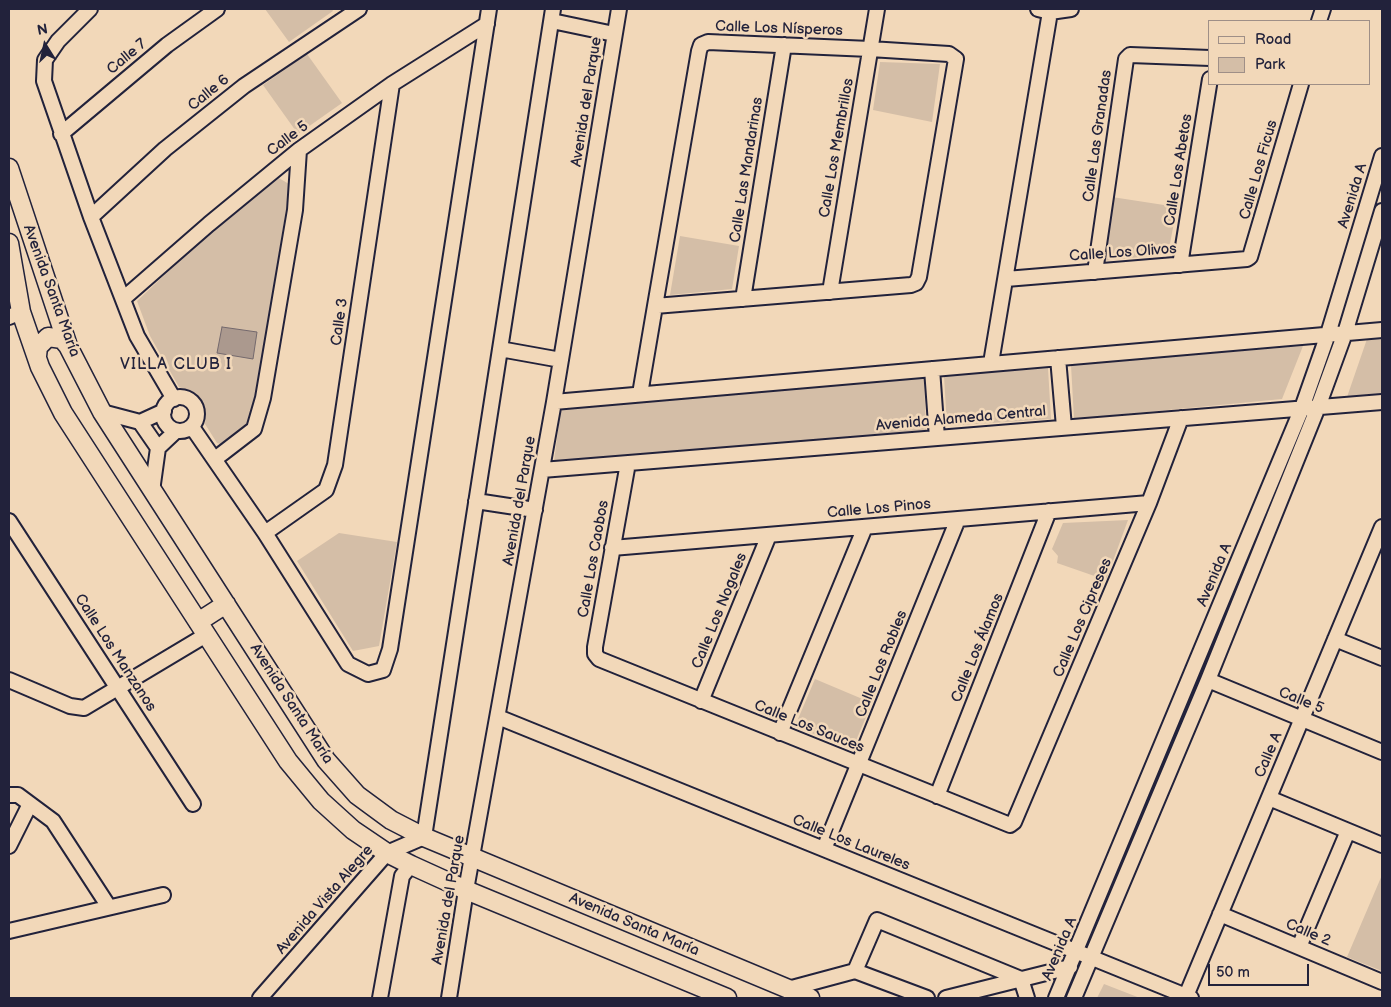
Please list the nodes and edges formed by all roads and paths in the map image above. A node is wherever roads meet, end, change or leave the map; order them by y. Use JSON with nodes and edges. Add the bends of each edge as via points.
{"nodes":[{"id":1,"x":90,"y":9,"type":"edge"},
{"id":2,"x":217,"y":9,"type":"edge"},
{"id":3,"x":360,"y":9,"type":"edge"},
{"id":4,"x":490,"y":9,"type":"edge"},
{"id":5,"x":619,"y":9,"type":"edge"},
{"id":6,"x":877,"y":9,"type":"edge"},
{"id":7,"x":1071,"y":9,"type":"edge"},
{"id":8,"x":1044,"y":10,"type":"edge"},
{"id":9,"x":552,"y":15,"type":"edge"},
{"id":10,"x":487,"y":24,"type":"junction"},
{"id":11,"x":614,"y":34,"type":"junction"},
{"id":12,"x":784,"y":46,"type":"junction"},
{"id":13,"x":870,"y":50,"type":"junction"},
{"id":14,"x":1208,"y":58,"type":"edge"},
{"id":15,"x":392,"y":84,"type":"junction"},
{"id":16,"x":1209,"y":85,"type":"edge"},
{"id":17,"x":1301,"y":85,"type":"edge"},
{"id":18,"x":61,"y":134,"type":"junction"},
{"id":19,"x":299,"y":150,"type":"junction"},
{"id":20,"x":1382,"y":156,"type":"edge"},
{"id":21,"x":9,"y":168,"type":"edge"},
{"id":22,"x":1382,"y":210,"type":"edge"},
{"id":23,"x":91,"y":217,"type":"junction"},
{"id":24,"x":9,"y":243,"type":"edge"},
{"id":25,"x":1243,"y":261,"type":"joint"},
{"id":26,"x":1180,"y":265,"type":"junction"},
{"id":27,"x":1095,"y":272,"type":"junction"},
{"id":28,"x":1006,"y":279,"type":"junction"},
{"id":29,"x":830,"y":292,"type":"junction"},
{"id":30,"x":123,"y":299,"type":"junction"},
{"id":31,"x":743,"y":299,"type":"junction"},
{"id":32,"x":655,"y":306,"type":"junction"},
{"id":33,"x":15,"y":314,"type":"edge"},
{"id":34,"x":1382,"y":330,"type":"edge"},
{"id":35,"x":1345,"y":333,"type":"junction"},
{"id":36,"x":1328,"y":334,"type":"junction"},
{"id":37,"x":68,"y":346,"type":"junction"},
{"id":38,"x":500,"y":349,"type":"junction"},
{"id":39,"x":37,"y":356,"type":"junction"},
{"id":40,"x":1058,"y":358,"type":"junction"},
{"id":41,"x":560,"y":360,"type":"junction"},
{"id":42,"x":991,"y":363,"type":"junction"},
{"id":43,"x":932,"y":368,"type":"junction"},
{"id":44,"x":640,"y":394,"type":"junction"},
{"id":45,"x":174,"y":399,"type":"junction"},
{"id":46,"x":554,"y":402,"type":"junction"},
{"id":47,"x":1382,"y":402,"type":"edge"},
{"id":48,"x":1318,"y":407,"type":"junction"},
{"id":49,"x":1302,"y":408,"type":"junction"},
{"id":50,"x":164,"y":411,"type":"junction"},
{"id":51,"x":102,"y":412,"type":"junction"},
{"id":52,"x":1181,"y":418,"type":"junction"},
{"id":53,"x":140,"y":422,"type":"junction"},
{"id":54,"x":192,"y":427,"type":"junction"},
{"id":55,"x":1064,"y":427,"type":"junction"},
{"id":56,"x":176,"y":431,"type":"junction"},
{"id":57,"x":938,"y":438,"type":"junction"},
{"id":58,"x":158,"y":448,"type":"junction"},
{"id":59,"x":216,"y":458,"type":"junction"},
{"id":60,"x":628,"y":463,"type":"junction"},
{"id":61,"x":542,"y":470,"type":"junction"},
{"id":62,"x":152,"y":491,"type":"junction"},
{"id":63,"x":476,"y":501,"type":"junction"},
{"id":64,"x":1149,"y":503,"type":"junction"},
{"id":65,"x":535,"y":510,"type":"junction"},
{"id":66,"x":1049,"y":511,"type":"junction"},
{"id":67,"x":958,"y":519,"type":"junction"},
{"id":68,"x":9,"y":520,"type":"edge"},
{"id":69,"x":1382,"y":526,"type":"edge"},
{"id":70,"x":865,"y":527,"type":"junction"},
{"id":71,"x":265,"y":533,"type":"junction"},
{"id":72,"x":770,"y":534,"type":"junction"},
{"id":73,"x":612,"y":548,"type":"junction"},
{"id":74,"x":226,"y":604,"type":"junction"},
{"id":75,"x":202,"y":628,"type":"junction"},
{"id":76,"x":1336,"y":639,"type":"junction"},
{"id":77,"x":1382,"y":658,"type":"edge"},
{"id":78,"x":599,"y":659,"type":"joint"},
{"id":79,"x":9,"y":680,"type":"edge"},
{"id":80,"x":1208,"y":680,"type":"junction"},
{"id":81,"x":117,"y":688,"type":"junction"},
{"id":82,"x":701,"y":701,"type":"junction"},
{"id":83,"x":498,"y":717,"type":"junction"},
{"id":84,"x":1302,"y":719,"type":"junction"},
{"id":85,"x":780,"y":733,"type":"junction"},
{"id":86,"x":1382,"y":752,"type":"edge"},
{"id":87,"x":859,"y":765,"type":"junction"},
{"id":88,"x":9,"y":796,"type":"edge"},
{"id":89,"x":937,"y":796,"type":"junction"},
{"id":90,"x":1269,"y":798,"type":"junction"},
{"id":91,"x":30,"y":804,"type":"junction"},
{"id":92,"x":193,"y":804,"type":"dead end"},
{"id":93,"x":1007,"y":825,"type":"joint"},
{"id":94,"x":1348,"y":831,"type":"junction"},
{"id":95,"x":424,"y":837,"type":"junction"},
{"id":96,"x":1382,"y":845,"type":"edge"},
{"id":97,"x":9,"y":846,"type":"edge"},
{"id":98,"x":824,"y":849,"type":"junction"},
{"id":99,"x":387,"y":853,"type":"junction"},
{"id":100,"x":472,"y":858,"type":"junction"},
{"id":101,"x":411,"y":864,"type":"junction"},
{"id":102,"x":466,"y":890,"type":"junction"},
{"id":103,"x":163,"y":895,"type":"dead end"},
{"id":104,"x":109,"y":907,"type":"junction"},
{"id":105,"x":1220,"y":914,"type":"junction"},
{"id":106,"x":9,"y":931,"type":"edge"},
{"id":107,"x":1299,"y":947,"type":"junction"},
{"id":108,"x":1077,"y":951,"type":"junction"},
{"id":109,"x":1092,"y":958,"type":"junction"},
{"id":110,"x":1070,"y":966,"type":"junction"},
{"id":111,"x":855,"y":971,"type":"junction"},
{"id":112,"x":1021,"y":979,"type":"junction"},
{"id":113,"x":1382,"y":982,"type":"edge"},
{"id":114,"x":788,"y":989,"type":"junction"},
{"id":115,"x":1189,"y":997,"type":"edge"},
{"id":116,"x":260,"y":998,"type":"edge"},
{"id":117,"x":380,"y":998,"type":"edge"},
{"id":118,"x":449,"y":998,"type":"edge"},
{"id":119,"x":727,"y":998,"type":"edge"},
{"id":120,"x":810,"y":998,"type":"edge"},
{"id":121,"x":927,"y":998,"type":"edge"},
{"id":122,"x":946,"y":998,"type":"edge"},
{"id":123,"x":1027,"y":998,"type":"edge"},
{"id":124,"x":1056,"y":998,"type":"edge"},
{"id":125,"x":1074,"y":998,"type":"edge"}],
"edges":[{"from":1,"to":18,"type":"street","via":[[58,41],[45,60],[44,81]]},
{"from":2,"to":18,"type":"street","name":"Calle 7","via":[[167,45]]},
{"from":3,"to":23,"type":"street","name":"Calle 6","via":[[244,86],[165,149]]},
{"from":4,"to":10,"type":"street"},
{"from":5,"to":11,"type":"street","name":"Avenida del Parque"},
{"from":6,"to":13,"type":"street","name":"Calle Los Membrillos"},
{"from":7,"to":8,"type":"street"},
{"from":8,"to":28,"type":"street"},
{"from":9,"to":11,"type":"street"},
{"from":9,"to":38,"type":"street"},
{"from":10,"to":15,"type":"street","name":"Calle 5"},
{"from":10,"to":71,"type":"street","via":[[390,649],[383,670],[368,674],[348,664]]},
{"from":11,"to":41,"type":"street","name":"Avenida del Parque"},
{"from":12,"to":13,"type":"street","name":"Calle Los Nísperos"},
{"from":12,"to":31,"type":"street","name":"Calle Las Mandarinas"},
{"from":12,"to":32,"type":"street","name":"Calle Los Nísperos","via":[[708,42],[701,45]]},
{"from":13,"to":29,"type":"street","name":"Calle Los Membrillos"},
{"from":13,"to":29,"type":"street","name":"Calle Los Nísperos","via":[[949,54],[956,58],[919,277],[911,285]]},
{"from":14,"to":27,"type":"street","name":"Calle Las Granadas","via":[[1130,55],[1126,60]]},
{"from":15,"to":19,"type":"street","name":"Calle 5"},
{"from":15,"to":71,"type":"street","name":"Calle 3","via":[[335,465],[326,490]]},
{"from":16,"to":26,"type":"street","name":"Calle Los Abetos"},
{"from":17,"to":25,"type":"street","name":"Calle Los Ficus","via":[[1250,257]]},
{"from":18,"to":23,"type":"street"},
{"from":19,"to":30,"type":"street","name":"Calle 5"},
{"from":19,"to":59,"type":"street","via":[[294,210],[263,398],[254,429]]},
{"from":20,"to":36,"type":"street","name":"Avenida A"},
{"from":21,"to":37,"type":"main road","name":"Avenida Santa María"},
{"from":22,"to":35,"type":"street"},
{"from":23,"to":30,"type":"street"},
{"from":24,"to":33,"type":"main road","name":"Avenida Santa María"},
{"from":25,"to":26,"type":"street","name":"Calle Los Olivos"},
{"from":26,"to":27,"type":"street","name":"Calle Los Olivos"},
{"from":27,"to":28,"type":"street","name":"Calle Los Olivos"},
{"from":28,"to":42,"type":"street"},
{"from":29,"to":31,"type":"street"},
{"from":30,"to":45,"type":"street","via":[[138,336]]},
{"from":31,"to":32,"type":"street"},
{"from":32,"to":44,"type":"street","name":"Calle Los Nísperos"},
{"from":33,"to":39,"type":"main road","name":"Avenida Santa María"},
{"from":34,"to":35,"type":"street"},
{"from":35,"to":36,"type":"street"},
{"from":35,"to":48,"type":"street"},
{"from":36,"to":40,"type":"street"},
{"from":36,"to":49,"type":"street","name":"Avenida A"},
{"from":37,"to":39,"type":"main road","via":[[62,339],[48,337],[40,343]]},
{"from":37,"to":51,"type":"main road","name":"Avenida Santa María"},
{"from":38,"to":41,"type":"street"},
{"from":38,"to":63,"type":"street"},
{"from":39,"to":75,"type":"main road","name":"Avenida Santa María","via":[[63,413]]},
{"from":40,"to":42,"type":"street"},
{"from":40,"to":55,"type":"street"},
{"from":41,"to":46,"type":"street","name":"Avenida del Parque"},
{"from":42,"to":43,"type":"street"},
{"from":43,"to":44,"type":"street"},
{"from":43,"to":57,"type":"street"},
{"from":44,"to":46,"type":"street"},
{"from":45,"to":50,"type":"street"},
{"from":45,"to":54,"type":"street","via":[[184,398],[193,403],[197,418]]},
{"from":46,"to":61,"type":"street","name":"Avenida del Parque"},
{"from":47,"to":48,"type":"street","name":"Avenida Alameda Central"},
{"from":48,"to":49,"type":"street","name":"Avenida Alameda Central"},
{"from":48,"to":80,"type":"street"},
{"from":49,"to":52,"type":"street","name":"Avenida Alameda Central"},
{"from":49,"to":108,"type":"street","name":"Avenida A"},
{"from":50,"to":53,"type":"street"},
{"from":50,"to":56,"type":"street","via":[[168,425]]},
{"from":51,"to":53,"type":"street"},
{"from":51,"to":62,"type":"main road","name":"Avenida Santa María"},
{"from":52,"to":55,"type":"street","name":"Avenida Alameda Central"},
{"from":52,"to":64,"type":"street","name":"Calle Los Cipreses"},
{"from":53,"to":58,"type":"street"},
{"from":54,"to":56,"type":"street"},
{"from":54,"to":59,"type":"street"},
{"from":55,"to":57,"type":"street","name":"Avenida Alameda Central"},
{"from":56,"to":58,"type":"street"},
{"from":57,"to":60,"type":"street","name":"Avenida Alameda Central"},
{"from":58,"to":62,"type":"street"},
{"from":59,"to":71,"type":"street"},
{"from":60,"to":61,"type":"street","name":"Avenida Alameda Central"},
{"from":60,"to":73,"type":"street","name":"Calle Los Caobos"},
{"from":61,"to":65,"type":"street","name":"Avenida del Parque"},
{"from":62,"to":74,"type":"main road","name":"Avenida Santa María"},
{"from":63,"to":65,"type":"street"},
{"from":63,"to":95,"type":"street"},
{"from":64,"to":66,"type":"street","name":"Calle Los Pinos"},
{"from":64,"to":93,"type":"street","name":"Calle Los Cipreses","via":[[1014,822]]},
{"from":65,"to":83,"type":"street","name":"Avenida del Parque"},
{"from":66,"to":67,"type":"street","name":"Calle Los Pinos"},
{"from":66,"to":89,"type":"street","name":"Calle Los Álamos"},
{"from":67,"to":70,"type":"street","name":"Calle Los Pinos"},
{"from":67,"to":87,"type":"street","name":"Calle Los Robles"},
{"from":68,"to":81,"type":"street","name":"Calle Los Manzanos"},
{"from":69,"to":76,"type":"street","name":"Calle A"},
{"from":70,"to":72,"type":"street","name":"Calle Los Pinos"},
{"from":70,"to":85,"type":"street"},
{"from":72,"to":73,"type":"street","name":"Calle Los Pinos"},
{"from":72,"to":82,"type":"street","name":"Calle Los Nogales"},
{"from":73,"to":78,"type":"street","name":"Calle Los Caobos","via":[[594,647]]},
{"from":74,"to":75,"type":"main road"},
{"from":74,"to":95,"type":"main road","name":"Avenida Santa María","via":[[326,760],[357,795],[391,820]]},
{"from":75,"to":81,"type":"street"},
{"from":75,"to":99,"type":"main road","name":"Avenida Santa María","via":[[288,761],[320,801],[353,830]]},
{"from":76,"to":77,"type":"street"},
{"from":76,"to":84,"type":"street","name":"Calle A"},
{"from":78,"to":82,"type":"street","name":"Calle Los Sauces"},
{"from":79,"to":81,"type":"street","via":[[70,706],[84,708]]},
{"from":80,"to":84,"type":"street","name":"Calle 5"},
{"from":80,"to":109,"type":"street"},
{"from":81,"to":92,"type":"street","name":"Calle Los Manzanos"},
{"from":82,"to":85,"type":"street","name":"Calle Los Sauces"},
{"from":83,"to":98,"type":"street","name":"Calle Los Laureles"},
{"from":83,"to":100,"type":"street","name":"Avenida del Parque"},
{"from":84,"to":86,"type":"street","name":"Calle 5"},
{"from":84,"to":90,"type":"street","name":"Calle A"},
{"from":85,"to":87,"type":"street","name":"Calle Los Sauces"},
{"from":87,"to":89,"type":"street","name":"Calle Los Sauces"},
{"from":87,"to":98,"type":"street","name":"Calle Los Robles"},
{"from":88,"to":91,"type":"street","via":[[18,795]]},
{"from":89,"to":93,"type":"street","name":"Calle Los Sauces"},
{"from":90,"to":94,"type":"street"},
{"from":90,"to":105,"type":"street","name":"Calle A"},
{"from":91,"to":97,"type":"street"},
{"from":91,"to":104,"type":"street","via":[[53,821]]},
{"from":94,"to":96,"type":"street"},
{"from":94,"to":107,"type":"street"},
{"from":95,"to":99,"type":"street","name":"Avenida Vista Alegre"},
{"from":95,"to":100,"type":"main road","name":"Avenida Santa María"},
{"from":98,"to":108,"type":"street","name":"Calle Los Laureles"},
{"from":99,"to":101,"type":"main road","name":"Avenida Santa María"},
{"from":99,"to":116,"type":"street","name":"Avenida Vista Alegre"},
{"from":100,"to":102,"type":"street","name":"Avenida del Parque"},
{"from":100,"to":114,"type":"main road","name":"Avenida Santa María"},
{"from":101,"to":102,"type":"main road","name":"Avenida Santa María"},
{"from":101,"to":117,"type":"street","via":[[402,876]]},
{"from":102,"to":118,"type":"street","name":"Avenida del Parque"},
{"from":102,"to":119,"type":"main road","name":"Avenida Santa María"},
{"from":103,"to":104,"type":"street"},
{"from":104,"to":106,"type":"street"},
{"from":105,"to":107,"type":"street","name":"Calle 2"},
{"from":105,"to":115,"type":"street","name":"Calle A"},
{"from":107,"to":113,"type":"street","name":"Calle 2"},
{"from":108,"to":109,"type":"street","name":"Calle Los Laureles"},
{"from":108,"to":110,"type":"street","name":"Avenida A"},
{"from":109,"to":115,"type":"street","name":"Calle Los Laureles"},
{"from":109,"to":125,"type":"street"},
{"from":110,"to":112,"type":"street"},
{"from":110,"to":124,"type":"street","name":"Avenida A"},
{"from":111,"to":112,"type":"street","via":[[877,920]]},
{"from":111,"to":114,"type":"street"},
{"from":111,"to":121,"type":"street"},
{"from":112,"to":122,"type":"street"},
{"from":112,"to":123,"type":"street"},
{"from":114,"to":120,"type":"main road","name":"Avenida Santa María"}]}
